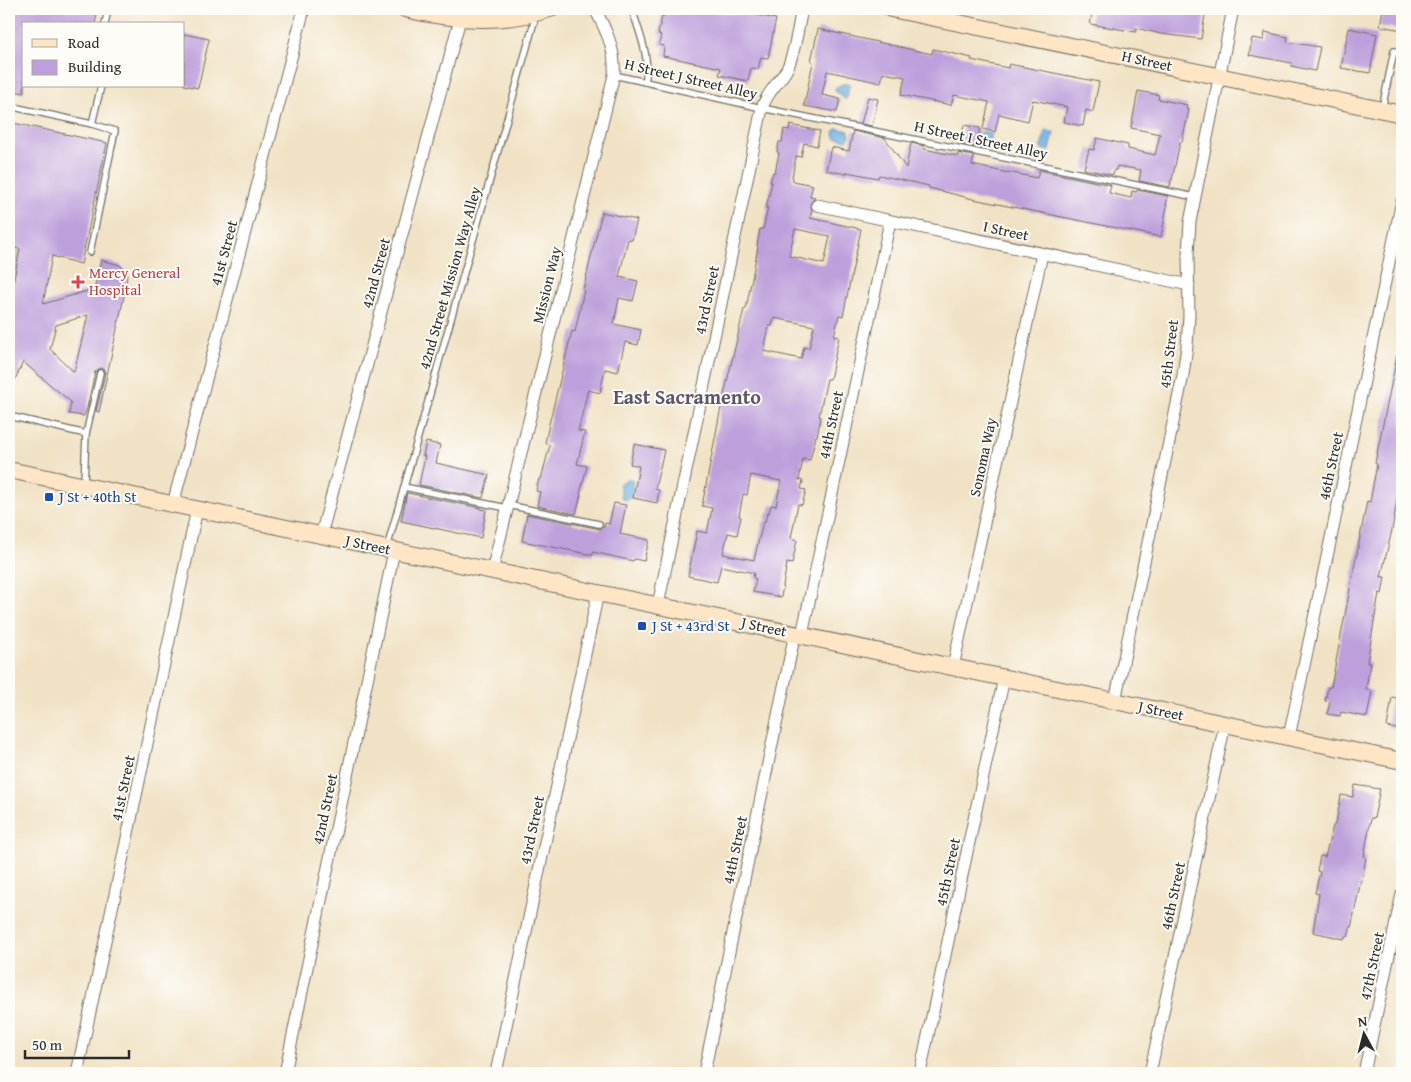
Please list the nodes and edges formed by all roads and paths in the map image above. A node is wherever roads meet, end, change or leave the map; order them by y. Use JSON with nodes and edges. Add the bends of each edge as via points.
{"nodes":[{"id":1,"x":108,"y":9,"type":"edge"},
{"id":2,"x":304,"y":9,"type":"edge"},
{"id":3,"x":405,"y":9,"type":"edge"},
{"id":4,"x":594,"y":9,"type":"edge"},
{"id":5,"x":632,"y":9,"type":"edge"},
{"id":6,"x":802,"y":9,"type":"edge"},
{"id":7,"x":891,"y":9,"type":"edge"},
{"id":8,"x":1234,"y":9,"type":"edge"},
{"id":9,"x":543,"y":11,"type":"edge"},
{"id":10,"x":460,"y":19,"type":"junction"},
{"id":11,"x":105,"y":22,"type":"edge"},
{"id":12,"x":1402,"y":53,"type":"edge"},
{"id":13,"x":614,"y":75,"type":"junction"},
{"id":14,"x":1219,"y":76,"type":"junction"},
{"id":15,"x":645,"y":82,"type":"junction"},
{"id":16,"x":101,"y":88,"type":"edge"},
{"id":17,"x":9,"y":106,"type":"edge"},
{"id":18,"x":762,"y":108,"type":"junction"},
{"id":19,"x":1382,"y":109,"type":"junction"},
{"id":20,"x":1402,"y":114,"type":"edge"},
{"id":21,"x":92,"y":124,"type":"junction"},
{"id":22,"x":1194,"y":197,"type":"junction"},
{"id":23,"x":1402,"y":201,"type":"edge"},
{"id":24,"x":817,"y":205,"type":"dead end"},
{"id":25,"x":890,"y":221,"type":"junction"},
{"id":26,"x":90,"y":252,"type":"dead end"},
{"id":27,"x":1042,"y":254,"type":"junction"},
{"id":28,"x":1189,"y":285,"type":"junction"},
{"id":29,"x":100,"y":373,"type":"dead end"},
{"id":30,"x":9,"y":416,"type":"edge"},
{"id":31,"x":86,"y":434,"type":"junction"},
{"id":32,"x":9,"y":470,"type":"edge"},
{"id":33,"x":84,"y":486,"type":"junction"},
{"id":34,"x":404,"y":487,"type":"junction"},
{"id":35,"x":173,"y":504,"type":"junction"},
{"id":36,"x":508,"y":506,"type":"junction"},
{"id":37,"x":197,"y":509,"type":"junction"},
{"id":38,"x":599,"y":524,"type":"dead end"},
{"id":39,"x":321,"y":535,"type":"junction"},
{"id":40,"x":390,"y":550,"type":"junction"},
{"id":41,"x":492,"y":571,"type":"junction"},
{"id":42,"x":598,"y":593,"type":"junction"},
{"id":43,"x":658,"y":605,"type":"junction"},
{"id":44,"x":798,"y":634,"type":"junction"},
{"id":45,"x":953,"y":667,"type":"junction"},
{"id":46,"x":1004,"y":678,"type":"junction"},
{"id":47,"x":1115,"y":701,"type":"junction"},
{"id":48,"x":1225,"y":724,"type":"junction"},
{"id":49,"x":1289,"y":737,"type":"junction"},
{"id":50,"x":1402,"y":761,"type":"edge"},
{"id":51,"x":1402,"y":894,"type":"edge"},
{"id":52,"x":77,"y":1073,"type":"edge"},
{"id":53,"x":285,"y":1073,"type":"edge"},
{"id":54,"x":496,"y":1073,"type":"edge"},
{"id":55,"x":704,"y":1073,"type":"edge"},
{"id":56,"x":920,"y":1073,"type":"edge"},
{"id":57,"x":1150,"y":1073,"type":"edge"},
{"id":58,"x":1364,"y":1073,"type":"edge"}],
"edges":[{"from":1,"to":11,"type":"lane"},
{"from":2,"to":35,"type":"street","name":"41st Street"},
{"from":3,"to":10,"type":"main road"},
{"from":4,"to":13,"type":"street","name":"Mission Way","via":[[612,47]]},
{"from":5,"to":15,"type":"lane","via":[[647,68]]},
{"from":6,"to":18,"type":"street","name":"43rd Street","via":[[789,65]]},
{"from":7,"to":14,"type":"main road","name":"H Street"},
{"from":8,"to":14,"type":"street","name":"45th Street"},
{"from":9,"to":10,"type":"main road","via":[[487,20]]},
{"from":9,"to":34,"type":"lane","name":"42nd Street Mission Way Alley"},
{"from":10,"to":39,"type":"street","name":"42nd Street"},
{"from":12,"to":19,"type":"lane","via":[[1394,51]]},
{"from":13,"to":15,"type":"lane","name":"H Street J Street Alley"},
{"from":13,"to":36,"type":"street","name":"Mission Way"},
{"from":14,"to":19,"type":"main road","name":"H Street"},
{"from":14,"to":22,"type":"street","name":"45th Street"},
{"from":15,"to":18,"type":"lane","name":"H Street J Street Alley"},
{"from":16,"to":21,"type":"lane"},
{"from":17,"to":21,"type":"lane"},
{"from":18,"to":22,"type":"lane","name":"H Street I Street Alley"},
{"from":18,"to":43,"type":"street","name":"43rd Street"},
{"from":19,"to":20,"type":"main road","name":"H Street"},
{"from":21,"to":26,"type":"lane","via":[[115,131]]},
{"from":22,"to":28,"type":"street","name":"45th Street","via":[[1188,254]]},
{"from":23,"to":49,"type":"street","name":"46th Street"},
{"from":24,"to":25,"type":"street","name":"I Street"},
{"from":25,"to":27,"type":"street","name":"I Street"},
{"from":25,"to":44,"type":"street","name":"44th Street"},
{"from":27,"to":28,"type":"street","name":"I Street"},
{"from":27,"to":45,"type":"street","name":"Sonoma Way"},
{"from":28,"to":47,"type":"street","name":"45th Street","via":[[1189,326],[1183,376]]},
{"from":29,"to":31,"type":"lane"},
{"from":30,"to":31,"type":"lane"},
{"from":31,"to":33,"type":"lane"},
{"from":32,"to":33,"type":"main road","name":"J Street"},
{"from":33,"to":35,"type":"main road","name":"J Street"},
{"from":34,"to":36,"type":"lane"},
{"from":34,"to":40,"type":"lane","name":"42nd Street Mission Way Alley"},
{"from":35,"to":37,"type":"main road","name":"J Street"},
{"from":36,"to":38,"type":"lane"},
{"from":36,"to":41,"type":"street","name":"Mission Way"},
{"from":37,"to":39,"type":"main road","name":"J Street"},
{"from":37,"to":52,"type":"street","name":"41st Street"},
{"from":39,"to":40,"type":"main road","name":"J Street"},
{"from":40,"to":41,"type":"main road","name":"J Street"},
{"from":40,"to":53,"type":"street","name":"42nd Street"},
{"from":41,"to":42,"type":"main road","name":"J Street"},
{"from":42,"to":43,"type":"main road","name":"J Street"},
{"from":42,"to":54,"type":"street","name":"43rd Street"},
{"from":43,"to":44,"type":"main road","name":"J Street"},
{"from":44,"to":45,"type":"main road","name":"J Street"},
{"from":44,"to":55,"type":"street","name":"44th Street"},
{"from":45,"to":46,"type":"main road","name":"J Street"},
{"from":46,"to":47,"type":"main road","name":"J Street"},
{"from":46,"to":56,"type":"street","name":"45th Street"},
{"from":47,"to":48,"type":"main road","name":"J Street"},
{"from":48,"to":49,"type":"main road","name":"J Street"},
{"from":48,"to":57,"type":"street","name":"46th Street"},
{"from":49,"to":50,"type":"main road","name":"J Street"},
{"from":51,"to":58,"type":"street","name":"47th Street"}]}
